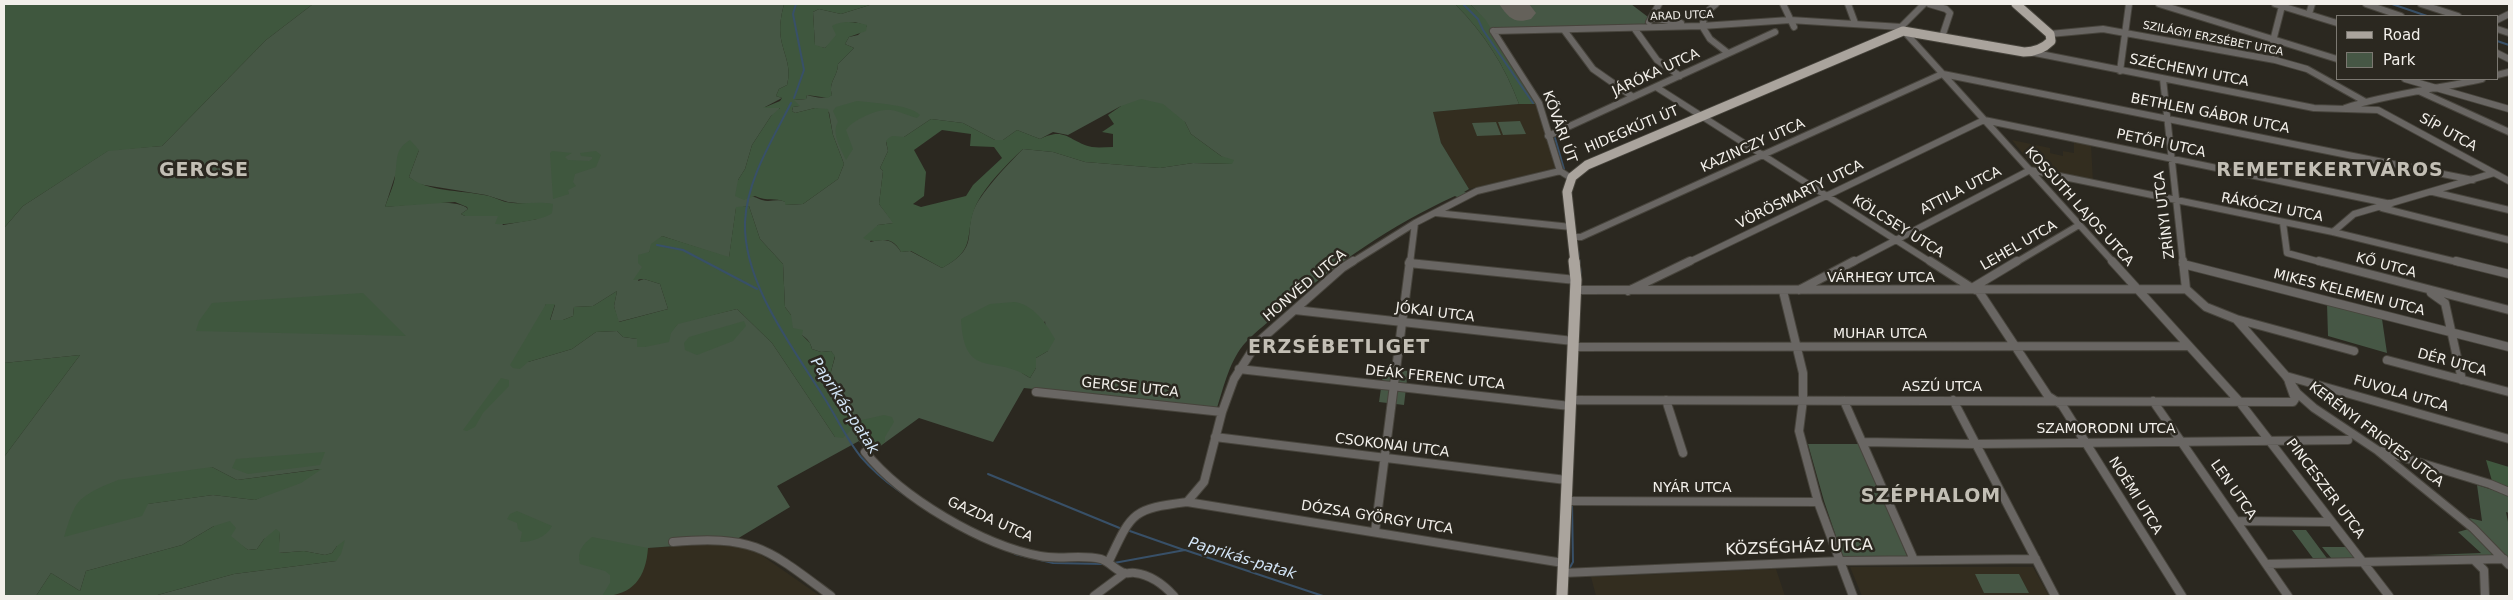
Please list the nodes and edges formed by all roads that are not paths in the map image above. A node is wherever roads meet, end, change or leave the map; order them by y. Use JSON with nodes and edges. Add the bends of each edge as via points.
{"nodes":[{"id":1,"x":1659,"y":4,"type":"edge"},
{"id":2,"x":1716,"y":4,"type":"edge"},
{"id":3,"x":1783,"y":4,"type":"edge"},
{"id":4,"x":1848,"y":4,"type":"edge"},
{"id":5,"x":1924,"y":4,"type":"edge"},
{"id":6,"x":1929,"y":4,"type":"edge"},
{"id":7,"x":2016,"y":4,"type":"edge"},
{"id":8,"x":2129,"y":4,"type":"edge"},
{"id":9,"x":2159,"y":4,"type":"edge"},
{"id":10,"x":2275,"y":4,"type":"edge"},
{"id":11,"x":2312,"y":4,"type":"edge"},
{"id":12,"x":2366,"y":4,"type":"edge"},
{"id":13,"x":2421,"y":4,"type":"edge"},
{"id":14,"x":2282,"y":6,"type":"junction"},
{"id":15,"x":1710,"y":10,"type":"dead end"},
{"id":16,"x":2309,"y":14,"type":"junction"},
{"id":17,"x":2398,"y":15,"type":"edge"},
{"id":18,"x":2455,"y":15,"type":"edge"},
{"id":19,"x":1705,"y":16,"type":"dead end"},
{"id":20,"x":1651,"y":18,"type":"junction"},
{"id":21,"x":1790,"y":20,"type":"junction"},
{"id":22,"x":1856,"y":23,"type":"junction"},
{"id":23,"x":2336,"y":23,"type":"edge"},
{"id":24,"x":1694,"y":26,"type":"junction"},
{"id":25,"x":1702,"y":26,"type":"junction"},
{"id":26,"x":1794,"y":27,"type":"dead end"},
{"id":27,"x":1634,"y":28,"type":"junction"},
{"id":28,"x":1645,"y":28,"type":"junction"},
{"id":29,"x":1902,"y":29,"type":"junction"},
{"id":30,"x":1564,"y":30,"type":"junction"},
{"id":31,"x":1493,"y":31,"type":"joint"},
{"id":32,"x":1775,"y":32,"type":"dead end"},
{"id":33,"x":2125,"y":33,"type":"junction"},
{"id":34,"x":2050,"y":34,"type":"junction"},
{"id":35,"x":1942,"y":37,"type":"junction"},
{"id":36,"x":2273,"y":41,"type":"junction"},
{"id":37,"x":2030,"y":52,"type":"junction"},
{"id":38,"x":1728,"y":53,"type":"junction"},
{"id":39,"x":2336,"y":59,"type":"edge"},
{"id":40,"x":2275,"y":60,"type":"junction"},
{"id":41,"x":2120,"y":71,"type":"junction"},
{"id":42,"x":1942,"y":74,"type":"junction"},
{"id":43,"x":1680,"y":76,"type":"junction"},
{"id":44,"x":2164,"y":79,"type":"junction"},
{"id":45,"x":2408,"y":80,"type":"edge"},
{"id":46,"x":2478,"y":80,"type":"edge"},
{"id":47,"x":1656,"y":87,"type":"junction"},
{"id":48,"x":2438,"y":89,"type":"junction"},
{"id":49,"x":2421,"y":92,"type":"junction"},
{"id":50,"x":1633,"y":97,"type":"junction"},
{"id":51,"x":2364,"y":101,"type":"junction"},
{"id":52,"x":2352,"y":107,"type":"junction"},
{"id":53,"x":2372,"y":109,"type":"joint"},
{"id":54,"x":2509,"y":109,"type":"edge"},
{"id":55,"x":1702,"y":117,"type":"junction"},
{"id":56,"x":2167,"y":118,"type":"junction"},
{"id":57,"x":1984,"y":120,"type":"junction"},
{"id":58,"x":2509,"y":132,"type":"edge"},
{"id":59,"x":1548,"y":136,"type":"junction"},
{"id":60,"x":1763,"y":155,"type":"junction"},
{"id":61,"x":2170,"y":159,"type":"junction"},
{"id":62,"x":2030,"y":170,"type":"junction"},
{"id":63,"x":1560,"y":171,"type":"junction"},
{"id":64,"x":2494,"y":173,"type":"junction"},
{"id":65,"x":1571,"y":178,"type":"junction"},
{"id":66,"x":2473,"y":180,"type":"junction"},
{"id":67,"x":2509,"y":181,"type":"edge"},
{"id":68,"x":2431,"y":192,"type":"junction"},
{"id":69,"x":1826,"y":196,"type":"junction"},
{"id":70,"x":2177,"y":201,"type":"junction"},
{"id":71,"x":2391,"y":204,"type":"junction"},
{"id":72,"x":2377,"y":207,"type":"junction"},
{"id":73,"x":2509,"y":210,"type":"edge"},
{"id":74,"x":1435,"y":213,"type":"junction"},
{"id":75,"x":1415,"y":223,"type":"junction"},
{"id":76,"x":2283,"y":223,"type":"junction"},
{"id":77,"x":2079,"y":225,"type":"junction"},
{"id":78,"x":2333,"y":232,"type":"junction"},
{"id":79,"x":1574,"y":235,"type":"junction"},
{"id":80,"x":1894,"y":239,"type":"junction"},
{"id":81,"x":2509,"y":240,"type":"edge"},
{"id":82,"x":1409,"y":263,"type":"junction"},
{"id":83,"x":2183,"y":264,"type":"junction"},
{"id":84,"x":2509,"y":274,"type":"edge"},
{"id":85,"x":1578,"y":288,"type":"junction"},
{"id":86,"x":2420,"y":288,"type":"junction"},
{"id":87,"x":2186,"y":289,"type":"junction"},
{"id":88,"x":1975,"y":290,"type":"junction"},
{"id":89,"x":2137,"y":290,"type":"junction"},
{"id":90,"x":1797,"y":291,"type":"junction"},
{"id":91,"x":1626,"y":292,"type":"junction"},
{"id":92,"x":1783,"y":292,"type":"junction"},
{"id":93,"x":1295,"y":310,"type":"junction"},
{"id":94,"x":2509,"y":310,"type":"edge"},
{"id":95,"x":2236,"y":319,"type":"junction"},
{"id":96,"x":1401,"y":321,"type":"junction"},
{"id":97,"x":2451,"y":332,"type":"junction"},
{"id":98,"x":1575,"y":346,"type":"junction"},
{"id":99,"x":2013,"y":346,"type":"junction"},
{"id":100,"x":2187,"y":346,"type":"junction"},
{"id":101,"x":1798,"y":347,"type":"junction"},
{"id":102,"x":2509,"y":347,"type":"edge"},
{"id":103,"x":2354,"y":351,"type":"dead end"},
{"id":104,"x":2387,"y":360,"type":"dead end"},
{"id":105,"x":1239,"y":369,"type":"junction"},
{"id":106,"x":2287,"y":379,"type":"junction"},
{"id":107,"x":2462,"y":380,"type":"junction"},
{"id":108,"x":1393,"y":386,"type":"junction"},
{"id":109,"x":1036,"y":392,"type":"dead end"},
{"id":110,"x":2509,"y":392,"type":"edge"},
{"id":111,"x":1666,"y":400,"type":"junction"},
{"id":112,"x":1803,"y":400,"type":"junction"},
{"id":113,"x":1953,"y":400,"type":"junction"},
{"id":114,"x":2054,"y":400,"type":"junction"},
{"id":115,"x":2238,"y":400,"type":"junction"},
{"id":116,"x":1572,"y":401,"type":"junction"},
{"id":117,"x":1844,"y":401,"type":"junction"},
{"id":118,"x":2154,"y":401,"type":"junction"},
{"id":119,"x":1222,"y":412,"type":"junction"},
{"id":120,"x":1215,"y":437,"type":"junction"},
{"id":121,"x":2509,"y":439,"type":"edge"},
{"id":122,"x":2270,"y":440,"type":"junction"},
{"id":123,"x":2348,"y":440,"type":"dead end"},
{"id":124,"x":1863,"y":442,"type":"junction"},
{"id":125,"x":2085,"y":442,"type":"junction"},
{"id":126,"x":2182,"y":442,"type":"junction"},
{"id":127,"x":1976,"y":444,"type":"junction"},
{"id":128,"x":2377,"y":450,"type":"junction"},
{"id":129,"x":865,"y":452,"type":"dead end"},
{"id":130,"x":1683,"y":453,"type":"dead end"},
{"id":131,"x":1383,"y":459,"type":"junction"},
{"id":132,"x":1566,"y":480,"type":"junction"},
{"id":133,"x":2509,"y":492,"type":"edge"},
{"id":134,"x":1569,"y":501,"type":"junction"},
{"id":135,"x":1187,"y":502,"type":"junction"},
{"id":136,"x":1818,"y":502,"type":"junction"},
{"id":137,"x":2238,"y":521,"type":"junction"},
{"id":138,"x":2332,"y":522,"type":"junction"},
{"id":139,"x":1375,"y":532,"type":"junction"},
{"id":140,"x":673,"y":542,"type":"dead end"},
{"id":141,"x":1914,"y":560,"type":"junction"},
{"id":142,"x":2036,"y":560,"type":"junction"},
{"id":143,"x":2474,"y":560,"type":"junction"},
{"id":144,"x":1840,"y":561,"type":"junction"},
{"id":145,"x":2364,"y":562,"type":"junction"},
{"id":146,"x":2506,"y":562,"type":"edge"},
{"id":147,"x":1111,"y":563,"type":"junction"},
{"id":148,"x":2266,"y":564,"type":"junction"},
{"id":149,"x":1563,"y":568,"type":"junction"},
{"id":150,"x":1125,"y":573,"type":"junction"},
{"id":151,"x":831,"y":596,"type":"edge"},
{"id":152,"x":1094,"y":596,"type":"edge"},
{"id":153,"x":1174,"y":596,"type":"edge"},
{"id":154,"x":1562,"y":596,"type":"edge"},
{"id":155,"x":1854,"y":596,"type":"edge"},
{"id":156,"x":2056,"y":596,"type":"edge"},
{"id":157,"x":2182,"y":596,"type":"edge"},
{"id":158,"x":2288,"y":596,"type":"edge"},
{"id":159,"x":2389,"y":596,"type":"edge"},
{"id":160,"x":2485,"y":596,"type":"edge"}],
"edges":[{"from":1,"to":20,"type":"street"},
{"from":2,"to":15,"type":"street"},
{"from":3,"to":21,"type":"street"},
{"from":4,"to":22,"type":"street"},
{"from":5,"to":29,"type":"street"},
{"from":6,"to":35,"type":"street","via":[[1946,9],[1950,14]]},
{"from":7,"to":34,"type":"main road"},
{"from":8,"to":33,"type":"street"},
{"from":9,"to":36,"type":"street"},
{"from":10,"to":14,"type":"street"},
{"from":11,"to":16,"type":"street"},
{"from":12,"to":17,"type":"street"},
{"from":13,"to":18,"type":"street"},
{"from":14,"to":16,"type":"street"},
{"from":14,"to":36,"type":"street"},
{"from":16,"to":23,"type":"street"},
{"from":19,"to":25,"type":"street"},
{"from":20,"to":24,"type":"street"},
{"from":20,"to":28,"type":"street"},
{"from":21,"to":22,"type":"street","name":"ARAD UTCA"},
{"from":21,"to":25,"type":"street","name":"ARAD UTCA"},
{"from":21,"to":26,"type":"street"},
{"from":22,"to":29,"type":"street","name":"ARAD UTCA"},
{"from":24,"to":25,"type":"street","name":"ARAD UTCA"},
{"from":24,"to":28,"type":"street","name":"ARAD UTCA"},
{"from":25,"to":38,"type":"street","via":[[1710,39]]},
{"from":27,"to":28,"type":"street","name":"ARAD UTCA"},
{"from":27,"to":30,"type":"street","name":"ARAD UTCA"},
{"from":27,"to":43,"type":"street","via":[[1657,60]]},
{"from":29,"to":35,"type":"main road"},
{"from":29,"to":42,"type":"street","name":"KOSSUTH LAJOS UTCA"},
{"from":29,"to":55,"type":"main road","name":"HIDEGKÚTI ÚT"},
{"from":30,"to":31,"type":"street","name":"ARAD UTCA"},
{"from":30,"to":50,"type":"street","via":[[1580,58]]},
{"from":31,"to":59,"type":"street","name":"KŐVÁRI ÚT","via":[[1539,103]]},
{"from":32,"to":38,"type":"street","name":"JÁRÓKA UTCA"},
{"from":33,"to":34,"type":"street","name":"SZILÁGYI ERZSÉBET UTCA","via":[[2096,29]]},
{"from":33,"to":40,"type":"street","name":"SZILÁGYI ERZSÉBET UTCA"},
{"from":33,"to":41,"type":"street"},
{"from":34,"to":37,"type":"main road","via":[[2051,41],[2047,46]]},
{"from":35,"to":37,"type":"main road"},
{"from":36,"to":39,"type":"street"},
{"from":36,"to":40,"type":"street"},
{"from":37,"to":41,"type":"street","name":"SZÉCHENYI UTCA"},
{"from":38,"to":43,"type":"street","name":"JÁRÓKA UTCA"},
{"from":40,"to":51,"type":"street","name":"SZILÁGYI ERZSÉBET UTCA","via":[[2307,69]]},
{"from":41,"to":44,"type":"street","name":"SZÉCHENYI UTCA"},
{"from":42,"to":56,"type":"street","name":"BETHLEN GÁBOR UTCA"},
{"from":42,"to":57,"type":"street","name":"KOSSUTH LAJOS UTCA"},
{"from":42,"to":60,"type":"street","name":"KAZINCZY UTCA"},
{"from":43,"to":47,"type":"street","name":"JÁRÓKA UTCA"},
{"from":44,"to":52,"type":"street","name":"SZÉCHENYI UTCA","via":[[2314,108],[2343,110]]},
{"from":44,"to":56,"type":"street","name":"ZRÍNYI UTCA"},
{"from":45,"to":48,"type":"street"},
{"from":46,"to":48,"type":"street","name":"SZÉCHENYI UTCA"},
{"from":47,"to":50,"type":"street","name":"JÁRÓKA UTCA"},
{"from":47,"to":55,"type":"street","name":"KÖLCSEY UTCA"},
{"from":48,"to":49,"type":"street","name":"SZÉCHENYI UTCA"},
{"from":48,"to":54,"type":"street"},
{"from":49,"to":51,"type":"street","name":"SZÉCHENYI UTCA"},
{"from":49,"to":58,"type":"street"},
{"from":50,"to":59,"type":"street","name":"JÁRÓKA UTCA"},
{"from":51,"to":52,"type":"street","name":"SZÉCHENYI UTCA"},
{"from":52,"to":53,"type":"street","name":"SZÉCHENYI UTCA"},
{"from":53,"to":64,"type":"street","name":"SÍP UTCA","via":[[2427,135]]},
{"from":55,"to":60,"type":"street","name":"KÖLCSEY UTCA"},
{"from":55,"to":65,"type":"main road","name":"HIDEGKÚTI ÚT","via":[[1584,166]]},
{"from":56,"to":61,"type":"street","name":"ZRÍNYI UTCA"},
{"from":56,"to":66,"type":"street","name":"BETHLEN GÁBOR UTCA"},
{"from":57,"to":61,"type":"street","name":"PETŐFI UTCA"},
{"from":57,"to":62,"type":"street","name":"KOSSUTH LAJOS UTCA"},
{"from":57,"to":69,"type":"street","name":"VÖRÖSMARTY UTCA"},
{"from":59,"to":63,"type":"street","name":"KŐVÁRI ÚT"},
{"from":60,"to":69,"type":"street","name":"KÖLCSEY UTCA"},
{"from":60,"to":79,"type":"street","name":"KAZINCZY UTCA"},
{"from":61,"to":70,"type":"street","name":"ZRÍNYI UTCA"},
{"from":61,"to":71,"type":"street","name":"PETŐFI UTCA"},
{"from":62,"to":70,"type":"street","name":"RÁKÓCZI UTCA"},
{"from":62,"to":77,"type":"street","name":"KOSSUTH LAJOS UTCA"},
{"from":62,"to":80,"type":"street","name":"ATTILA UTCA"},
{"from":63,"to":65,"type":"street","name":"KŐVÁRI ÚT"},
{"from":63,"to":74,"type":"street","name":"HONVÉD UTCA","via":[[1486,188]]},
{"from":64,"to":66,"type":"street"},
{"from":64,"to":67,"type":"street","name":"SÍP UTCA"},
{"from":65,"to":79,"type":"main road","via":[[1566,197]]},
{"from":66,"to":68,"type":"street"},
{"from":68,"to":71,"type":"street"},
{"from":68,"to":73,"type":"street"},
{"from":69,"to":80,"type":"street","name":"KÖLCSEY UTCA"},
{"from":69,"to":91,"type":"street","name":"VÖRÖSMARTY UTCA"},
{"from":70,"to":76,"type":"street","name":"RÁKÓCZI UTCA"},
{"from":70,"to":83,"type":"street","name":"ZRÍNYI UTCA"},
{"from":71,"to":72,"type":"street"},
{"from":72,"to":78,"type":"street","via":[[2354,214]]},
{"from":72,"to":81,"type":"street"},
{"from":74,"to":75,"type":"street","name":"HONVÉD UTCA"},
{"from":74,"to":79,"type":"street"},
{"from":75,"to":82,"type":"street"},
{"from":75,"to":93,"type":"street","name":"HONVÉD UTCA","via":[[1342,268]]},
{"from":76,"to":78,"type":"street","name":"RÁKÓCZI UTCA"},
{"from":76,"to":86,"type":"street","name":"KŐ UTCA","via":[[2287,253]]},
{"from":77,"to":88,"type":"street","name":"LEHEL UTCA"},
{"from":77,"to":89,"type":"street","name":"KOSSUTH LAJOS UTCA"},
{"from":78,"to":84,"type":"street","name":"RÁKÓCZI UTCA"},
{"from":79,"to":85,"type":"main road"},
{"from":80,"to":88,"type":"street","name":"KÖLCSEY UTCA"},
{"from":80,"to":90,"type":"street","name":"ATTILA UTCA"},
{"from":82,"to":85,"type":"street","name":"VÁRHEGY UTCA"},
{"from":82,"to":96,"type":"street"},
{"from":83,"to":87,"type":"street","name":"ZRÍNYI UTCA"},
{"from":83,"to":97,"type":"street","name":"MIKES KELEMEN UTCA"},
{"from":85,"to":91,"type":"street","name":"VÁRHEGY UTCA"},
{"from":85,"to":98,"type":"main road"},
{"from":86,"to":94,"type":"street","name":"KŐ UTCA"},
{"from":86,"to":97,"type":"street","via":[[2445,304]]},
{"from":87,"to":89,"type":"street","name":"VÁRHEGY UTCA"},
{"from":87,"to":95,"type":"street","via":[[2206,307]]},
{"from":88,"to":89,"type":"street","name":"VÁRHEGY UTCA"},
{"from":88,"to":90,"type":"street","name":"VÁRHEGY UTCA"},
{"from":88,"to":99,"type":"street","name":"NOÉMI UTCA"},
{"from":89,"to":100,"type":"street","name":"KOSSUTH LAJOS UTCA"},
{"from":90,"to":92,"type":"street","name":"VÁRHEGY UTCA"},
{"from":91,"to":92,"type":"street","name":"VÁRHEGY UTCA"},
{"from":92,"to":101,"type":"street"},
{"from":93,"to":96,"type":"street","name":"JÓKAI UTCA"},
{"from":93,"to":105,"type":"street","name":"HONVÉD UTCA","via":[[1257,343]]},
{"from":95,"to":103,"type":"street"},
{"from":95,"to":106,"type":"street","name":"KERÉNYI FRIGYES UTCA"},
{"from":96,"to":98,"type":"street","name":"JÓKAI UTCA"},
{"from":96,"to":108,"type":"street"},
{"from":97,"to":102,"type":"street","name":"MIKES KELEMEN UTCA"},
{"from":97,"to":107,"type":"street"},
{"from":98,"to":101,"type":"street","name":"MUHAR UTCA"},
{"from":98,"to":116,"type":"main road"},
{"from":99,"to":100,"type":"street","name":"MUHAR UTCA"},
{"from":99,"to":101,"type":"street","name":"MUHAR UTCA"},
{"from":99,"to":114,"type":"street","name":"NOÉMI UTCA"},
{"from":100,"to":115,"type":"street","name":"KOSSUTH LAJOS UTCA"},
{"from":101,"to":112,"type":"street","via":[[1803,373]]},
{"from":104,"to":107,"type":"street","name":"DÉR UTCA"},
{"from":105,"to":108,"type":"street","name":"DEÁK FERENC UTCA"},
{"from":105,"to":119,"type":"street","name":"HONVÉD UTCA"},
{"from":106,"to":115,"type":"street","name":"ASZÚ UTCA","via":[[2295,401]]},
{"from":106,"to":121,"type":"street","name":"FUVOLA UTCA"},
{"from":106,"to":128,"type":"street","name":"KERÉNYI FRIGYES UTCA","via":[[2314,408]]},
{"from":107,"to":110,"type":"street","name":"DÉR UTCA"},
{"from":108,"to":116,"type":"street","name":"DEÁK FERENC UTCA"},
{"from":108,"to":131,"type":"street"},
{"from":109,"to":119,"type":"street","name":"GERCSE UTCA"},
{"from":111,"to":112,"type":"street","name":"ASZÚ UTCA"},
{"from":111,"to":116,"type":"street","name":"ASZÚ UTCA"},
{"from":111,"to":130,"type":"street"},
{"from":112,"to":117,"type":"street","name":"ASZÚ UTCA"},
{"from":112,"to":136,"type":"street","via":[[1799,431]]},
{"from":113,"to":114,"type":"street","name":"ASZÚ UTCA"},
{"from":113,"to":117,"type":"street","name":"ASZÚ UTCA"},
{"from":113,"to":127,"type":"street"},
{"from":114,"to":118,"type":"street","name":"ASZÚ UTCA"},
{"from":114,"to":125,"type":"street","name":"NOÉMI UTCA","via":[[2062,405]]},
{"from":115,"to":118,"type":"street","name":"ASZÚ UTCA"},
{"from":115,"to":122,"type":"street","name":"PINCESZER UTCA"},
{"from":116,"to":132,"type":"main road"},
{"from":117,"to":124,"type":"street"},
{"from":118,"to":126,"type":"street","name":"LEN UTCA"},
{"from":119,"to":120,"type":"street","name":"HONVÉD UTCA"},
{"from":120,"to":131,"type":"street","name":"CSOKONAI UTCA"},
{"from":120,"to":135,"type":"street","name":"HONVÉD UTCA","via":[[1204,482]]},
{"from":122,"to":123,"type":"street","name":"SZAMORODNI UTCA"},
{"from":122,"to":126,"type":"street","name":"SZAMORODNI UTCA"},
{"from":122,"to":138,"type":"street","name":"PINCESZER UTCA"},
{"from":124,"to":127,"type":"street","name":"SZAMORODNI UTCA"},
{"from":124,"to":141,"type":"street"},
{"from":125,"to":126,"type":"street","name":"SZAMORODNI UTCA"},
{"from":125,"to":127,"type":"street","name":"SZAMORODNI UTCA"},
{"from":125,"to":157,"type":"street","name":"NOÉMI UTCA"},
{"from":126,"to":137,"type":"street","name":"LEN UTCA"},
{"from":127,"to":142,"type":"street"},
{"from":128,"to":133,"type":"street"},
{"from":128,"to":146,"type":"street","name":"KERÉNYI FRIGYES UTCA","via":[[2473,528]]},
{"from":129,"to":147,"type":"street","name":"GAZDA UTCA","via":[[880,470],[922,503],[989,537],[1038,556]]},
{"from":131,"to":132,"type":"street","name":"CSOKONAI UTCA"},
{"from":131,"to":139,"type":"street"},
{"from":132,"to":134,"type":"main road"},
{"from":134,"to":136,"type":"street","name":"NYÁR UTCA"},
{"from":134,"to":149,"type":"main road"},
{"from":135,"to":139,"type":"street","name":"DÓZSA GYÖRGY UTCA"},
{"from":135,"to":147,"type":"street","name":"DÓZSA GYÖRGY UTCA","via":[[1146,506],[1133,514]]},
{"from":136,"to":144,"type":"street"},
{"from":137,"to":138,"type":"street"},
{"from":137,"to":148,"type":"street","name":"LEN UTCA"},
{"from":138,"to":145,"type":"street","name":"PINCESZER UTCA"},
{"from":139,"to":149,"type":"street","name":"DÓZSA GYÖRGY UTCA"},
{"from":140,"to":151,"type":"street","via":[[716,539],[760,547]]},
{"from":141,"to":142,"type":"street","name":"KÖZSÉGHÁZ UTCA"},
{"from":141,"to":144,"type":"street","name":"KÖZSÉGHÁZ UTCA"},
{"from":142,"to":156,"type":"street"},
{"from":143,"to":145,"type":"street"},
{"from":143,"to":146,"type":"street"},
{"from":143,"to":160,"type":"street","via":[[2484,570]]},
{"from":144,"to":149,"type":"street","name":"KÖZSÉGHÁZ UTCA"},
{"from":144,"to":155,"type":"street"},
{"from":145,"to":148,"type":"street"},
{"from":145,"to":159,"type":"street","name":"PINCESZER UTCA"},
{"from":147,"to":150,"type":"street"},
{"from":148,"to":158,"type":"street","name":"LEN UTCA"},
{"from":149,"to":154,"type":"main road"},
{"from":150,"to":152,"type":"street"},
{"from":150,"to":153,"type":"street","via":[[1133,572],[1154,580]]}]}
